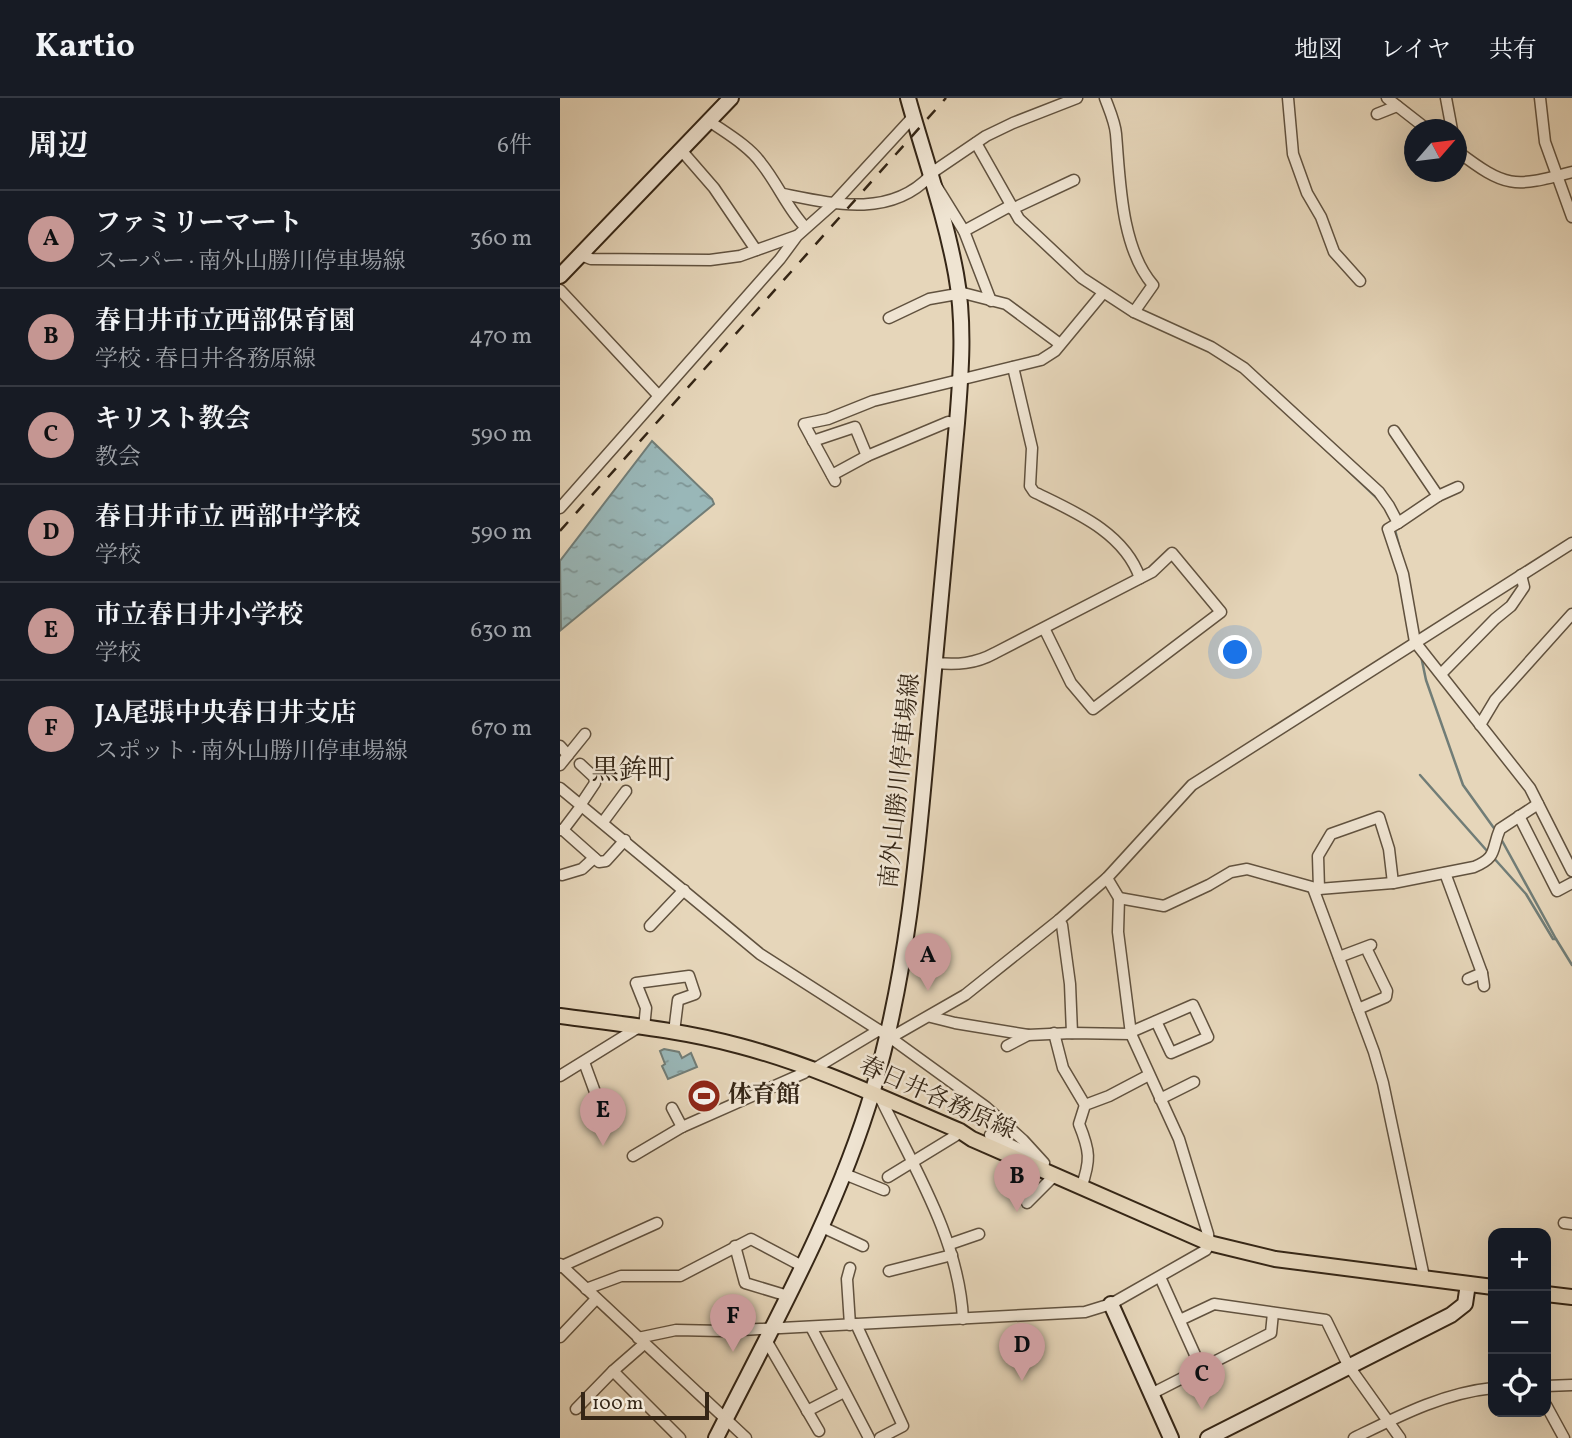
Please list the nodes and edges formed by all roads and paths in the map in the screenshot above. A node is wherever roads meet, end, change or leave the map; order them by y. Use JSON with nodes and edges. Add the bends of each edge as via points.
{"nodes":[{"id":1,"x":731,"y":98,"type":"edge"},
{"id":2,"x":908,"y":98,"type":"edge"},
{"id":3,"x":1077,"y":98,"type":"edge"},
{"id":4,"x":1105,"y":98,"type":"edge"},
{"id":5,"x":1288,"y":98,"type":"edge"},
{"id":6,"x":1387,"y":98,"type":"edge"},
{"id":7,"x":1446,"y":98,"type":"edge"},
{"id":8,"x":1541,"y":98,"type":"edge"},
{"id":9,"x":1396,"y":106,"type":"junction"},
{"id":10,"x":1377,"y":114,"type":"dead end"},
{"id":11,"x":913,"y":117,"type":"junction"},
{"id":12,"x":1413,"y":119,"type":"edge"},
{"id":13,"x":1450,"y":119,"type":"edge"},
{"id":14,"x":709,"y":121,"type":"junction"},
{"id":15,"x":976,"y":143,"type":"junction"},
{"id":16,"x":681,"y":150,"type":"junction"},
{"id":17,"x":1467,"y":158,"type":"edge"},
{"id":18,"x":1572,"y":172,"type":"edge"},
{"id":19,"x":930,"y":175,"type":"junction"},
{"id":20,"x":1556,"y":176,"type":"junction"},
{"id":21,"x":1074,"y":180,"type":"dead end"},
{"id":22,"x":783,"y":194,"type":"junction"},
{"id":23,"x":833,"y":204,"type":"junction"},
{"id":24,"x":1011,"y":207,"type":"junction"},
{"id":25,"x":1572,"y":217,"type":"edge"},
{"id":26,"x":805,"y":227,"type":"junction"},
{"id":27,"x":964,"y":231,"type":"junction"},
{"id":28,"x":797,"y":236,"type":"junction"},
{"id":29,"x":756,"y":250,"type":"junction"},
{"id":30,"x":581,"y":255,"type":"junction"},
{"id":31,"x":560,"y":276,"type":"edge"},
{"id":32,"x":1360,"y":281,"type":"dead end"},
{"id":33,"x":560,"y":290,"type":"edge"},
{"id":34,"x":958,"y":293,"type":"junction"},
{"id":35,"x":1102,"y":293,"type":"junction"},
{"id":36,"x":991,"y":301,"type":"junction"},
{"id":37,"x":1134,"y":312,"type":"junction"},
{"id":38,"x":889,"y":317,"type":"dead end"},
{"id":39,"x":1060,"y":344,"type":"junction"},
{"id":40,"x":1013,"y":367,"type":"junction"},
{"id":41,"x":961,"y":379,"type":"junction"},
{"id":42,"x":658,"y":396,"type":"junction"},
{"id":43,"x":957,"y":424,"type":"junction"},
{"id":44,"x":1394,"y":431,"type":"dead end"},
{"id":45,"x":813,"y":441,"type":"junction"},
{"id":46,"x":867,"y":456,"type":"junction"},
{"id":47,"x":1458,"y":487,"type":"dead end"},
{"id":48,"x":1438,"y":496,"type":"junction"},
{"id":49,"x":560,"y":508,"type":"edge"},
{"id":50,"x":1398,"y":523,"type":"junction"},
{"id":51,"x":1572,"y":543,"type":"edge"},
{"id":52,"x":1521,"y":575,"type":"junction"},
{"id":53,"x":1140,"y":578,"type":"junction"},
{"id":54,"x":1572,"y":614,"type":"edge"},
{"id":55,"x":1044,"y":628,"type":"junction"},
{"id":56,"x":1418,"y":640,"type":"junction"},
{"id":57,"x":935,"y":663,"type":"junction"},
{"id":58,"x":1441,"y":674,"type":"junction"},
{"id":59,"x":1480,"y":724,"type":"junction"},
{"id":60,"x":585,"y":734,"type":"dead end"},
{"id":61,"x":560,"y":746,"type":"edge"},
{"id":62,"x":568,"y":755,"type":"junction"},
{"id":63,"x":580,"y":764,"type":"dead end"},
{"id":64,"x":560,"y":765,"type":"edge"},
{"id":65,"x":560,"y":788,"type":"edge"},
{"id":66,"x":626,"y":792,"type":"dead end"},
{"id":67,"x":1538,"y":804,"type":"junction"},
{"id":68,"x":582,"y":805,"type":"junction"},
{"id":69,"x":1520,"y":816,"type":"junction"},
{"id":70,"x":603,"y":822,"type":"junction"},
{"id":71,"x":561,"y":830,"type":"edge"},
{"id":72,"x":625,"y":840,"type":"junction"},
{"id":73,"x":594,"y":858,"type":"junction"},
{"id":74,"x":1572,"y":871,"type":"edge"},
{"id":75,"x":1445,"y":873,"type":"junction"},
{"id":76,"x":562,"y":875,"type":"dead end"},
{"id":77,"x":1107,"y":878,"type":"junction"},
{"id":78,"x":1394,"y":883,"type":"junction"},
{"id":79,"x":1572,"y":883,"type":"edge"},
{"id":80,"x":1316,"y":889,"type":"junction"},
{"id":81,"x":684,"y":890,"type":"junction"},
{"id":82,"x":1119,"y":898,"type":"junction"},
{"id":83,"x":1059,"y":920,"type":"junction"},
{"id":84,"x":650,"y":926,"type":"dead end"},
{"id":85,"x":1339,"y":957,"type":"junction"},
{"id":86,"x":1482,"y":973,"type":"junction"},
{"id":87,"x":1468,"y":979,"type":"dead end"},
{"id":88,"x":1484,"y":986,"type":"dead end"},
{"id":89,"x":1358,"y":1009,"type":"junction"},
{"id":90,"x":560,"y":1016,"type":"edge"},
{"id":91,"x":931,"y":1017,"type":"junction"},
{"id":92,"x":1156,"y":1021,"type":"junction"},
{"id":93,"x":641,"y":1027,"type":"junction"},
{"id":94,"x":674,"y":1032,"type":"junction"},
{"id":95,"x":1054,"y":1033,"type":"junction"},
{"id":96,"x":1072,"y":1033,"type":"junction"},
{"id":97,"x":1131,"y":1033,"type":"junction"},
{"id":98,"x":885,"y":1035,"type":"junction"},
{"id":99,"x":1028,"y":1035,"type":"junction"},
{"id":100,"x":1007,"y":1046,"type":"dead end"},
{"id":101,"x":584,"y":1062,"type":"junction"},
{"id":102,"x":813,"y":1068,"type":"junction"},
{"id":103,"x":1149,"y":1075,"type":"junction"},
{"id":104,"x":560,"y":1076,"type":"edge"},
{"id":105,"x":1194,"y":1082,"type":"dead end"},
{"id":106,"x":595,"y":1092,"type":"dead end"},
{"id":107,"x":876,"y":1095,"type":"junction"},
{"id":108,"x":1160,"y":1099,"type":"junction"},
{"id":109,"x":1086,"y":1105,"type":"junction"},
{"id":110,"x":672,"y":1108,"type":"dead end"},
{"id":111,"x":682,"y":1127,"type":"junction"},
{"id":112,"x":960,"y":1130,"type":"junction"},
{"id":113,"x":990,"y":1135,"type":"dead end"},
{"id":114,"x":634,"y":1156,"type":"dead end"},
{"id":115,"x":912,"y":1163,"type":"junction"},
{"id":116,"x":1045,"y":1168,"type":"junction"},
{"id":117,"x":842,"y":1173,"type":"junction"},
{"id":118,"x":888,"y":1177,"type":"dead end"},
{"id":119,"x":1081,"y":1188,"type":"junction"},
{"id":120,"x":884,"y":1190,"type":"dead end"},
{"id":121,"x":1027,"y":1203,"type":"dead end"},
{"id":122,"x":657,"y":1223,"type":"dead end"},
{"id":123,"x":820,"y":1226,"type":"junction"},
{"id":124,"x":979,"y":1234,"type":"dead end"},
{"id":125,"x":1209,"y":1243,"type":"junction"},
{"id":126,"x":735,"y":1246,"type":"junction"},
{"id":127,"x":863,"y":1246,"type":"dead end"},
{"id":128,"x":951,"y":1250,"type":"junction"},
{"id":129,"x":561,"y":1266,"type":"edge"},
{"id":130,"x":802,"y":1266,"type":"junction"},
{"id":131,"x":850,"y":1268,"type":"dead end"},
{"id":132,"x":889,"y":1272,"type":"dead end"},
{"id":133,"x":1160,"y":1277,"type":"junction"},
{"id":134,"x":1424,"y":1277,"type":"junction"},
{"id":135,"x":1468,"y":1284,"type":"junction"},
{"id":136,"x":1488,"y":1286,"type":"edge"},
{"id":137,"x":586,"y":1289,"type":"junction"},
{"id":138,"x":1551,"y":1295,"type":"edge"},
{"id":139,"x":788,"y":1297,"type":"junction"},
{"id":140,"x":1572,"y":1297,"type":"edge"},
{"id":141,"x":596,"y":1299,"type":"junction"},
{"id":142,"x":1111,"y":1304,"type":"junction"},
{"id":143,"x":1273,"y":1313,"type":"junction"},
{"id":144,"x":963,"y":1318,"type":"junction"},
{"id":145,"x":1180,"y":1320,"type":"junction"},
{"id":146,"x":853,"y":1325,"type":"junction"},
{"id":147,"x":811,"y":1327,"type":"junction"},
{"id":148,"x":769,"y":1334,"type":"junction"},
{"id":149,"x":560,"y":1337,"type":"edge"},
{"id":150,"x":641,"y":1341,"type":"junction"},
{"id":151,"x":1348,"y":1366,"type":"junction"},
{"id":152,"x":1201,"y":1368,"type":"junction"},
{"id":153,"x":613,"y":1371,"type":"junction"},
{"id":154,"x":1572,"y":1385,"type":"edge"},
{"id":155,"x":1551,"y":1386,"type":"edge"},
{"id":156,"x":1488,"y":1389,"type":"edge"},
{"id":157,"x":844,"y":1392,"type":"junction"},
{"id":158,"x":1151,"y":1394,"type":"junction"},
{"id":159,"x":576,"y":1409,"type":"dead end"},
{"id":160,"x":807,"y":1411,"type":"junction"},
{"id":161,"x":1551,"y":1414,"type":"edge"},
{"id":162,"x":725,"y":1420,"type":"junction"},
{"id":163,"x":1388,"y":1421,"type":"junction"},
{"id":164,"x":819,"y":1431,"type":"dead end"},
{"id":165,"x":680,"y":1438,"type":"edge"},
{"id":166,"x":716,"y":1438,"type":"edge"},
{"id":167,"x":746,"y":1438,"type":"edge"},
{"id":168,"x":869,"y":1438,"type":"edge"},
{"id":169,"x":880,"y":1438,"type":"edge"},
{"id":170,"x":1171,"y":1438,"type":"edge"},
{"id":171,"x":1208,"y":1438,"type":"edge"},
{"id":172,"x":1354,"y":1438,"type":"edge"},
{"id":173,"x":1400,"y":1438,"type":"edge"},
{"id":174,"x":1564,"y":1438,"type":"edge"}],
"edges":[{"from":1,"to":14,"type":"main road"},
{"from":2,"to":11,"type":"main road","name":"南外山勝川停車場線"},
{"from":3,"to":15,"type":"street"},
{"from":4,"to":37,"type":"street","via":[[1116,132],[1126,223],[1140,265],[1153,285]]},
{"from":5,"to":32,"type":"street","via":[[1293,154],[1307,193],[1334,252]]},
{"from":6,"to":9,"type":"street"},
{"from":7,"to":13,"type":"street"},
{"from":8,"to":20,"type":"street","via":[[1545,142]]},
{"from":9,"to":10,"type":"street"},
{"from":9,"to":12,"type":"street"},
{"from":11,"to":19,"type":"main road","name":"南外山勝川停車場線"},
{"from":11,"to":23,"type":"street"},
{"from":14,"to":16,"type":"main road"},
{"from":14,"to":22,"type":"street","via":[[759,159]]},
{"from":15,"to":19,"type":"street"},
{"from":15,"to":24,"type":"street"},
{"from":16,"to":29,"type":"street","via":[[714,188]]},
{"from":16,"to":30,"type":"main road"},
{"from":17,"to":20,"type":"street","via":[[1499,179],[1517,183]]},
{"from":18,"to":20,"type":"street"},
{"from":19,"to":23,"type":"street","via":[[918,189],[876,204]]},
{"from":19,"to":27,"type":"street"},
{"from":19,"to":34,"type":"main road","name":"南外山勝川停車場線"},
{"from":20,"to":25,"type":"street"},
{"from":21,"to":24,"type":"street"},
{"from":22,"to":23,"type":"street"},
{"from":22,"to":26,"type":"street","via":[[792,214]]},
{"from":23,"to":26,"type":"street"},
{"from":24,"to":27,"type":"street"},
{"from":24,"to":35,"type":"street","via":[[1031,231]]},
{"from":26,"to":28,"type":"street"},
{"from":27,"to":36,"type":"street"},
{"from":28,"to":29,"type":"street"},
{"from":28,"to":42,"type":"street"},
{"from":29,"to":30,"type":"street","via":[[710,260],[591,259]]},
{"from":30,"to":31,"type":"main road"},
{"from":33,"to":42,"type":"street"},
{"from":34,"to":36,"type":"street"},
{"from":34,"to":38,"type":"street","via":[[929,299]]},
{"from":34,"to":41,"type":"main road","name":"南外山勝川停車場線"},
{"from":35,"to":37,"type":"street"},
{"from":35,"to":39,"type":"street"},
{"from":36,"to":39,"type":"street","via":[[1006,304]]},
{"from":37,"to":50,"type":"street","via":[[1211,347],[1254,375],[1379,492]]},
{"from":39,"to":40,"type":"street","via":[[1050,356]]},
{"from":40,"to":41,"type":"street"},
{"from":40,"to":53,"type":"street","via":[[1032,447],[1030,486],[1112,537]]},
{"from":41,"to":43,"type":"main road","name":"南外山勝川停車場線"},
{"from":41,"to":45,"type":"street","via":[[804,424]]},
{"from":42,"to":49,"type":"street"},
{"from":43,"to":46,"type":"street","via":[[948,422]]},
{"from":43,"to":57,"type":"main road","name":"南外山勝川停車場線"},
{"from":44,"to":48,"type":"street"},
{"from":45,"to":46,"type":"street","via":[[855,427]]},
{"from":45,"to":46,"type":"street","via":[[833,478]]},
{"from":47,"to":48,"type":"street"},
{"from":48,"to":50,"type":"street"},
{"from":50,"to":56,"type":"street","via":[[1388,529]]},
{"from":51,"to":52,"type":"street"},
{"from":52,"to":56,"type":"street"},
{"from":52,"to":58,"type":"street","via":[[1524,587],[1511,606]]},
{"from":53,"to":55,"type":"street"},
{"from":53,"to":55,"type":"street","via":[[1172,554],[1221,612],[1094,709],[1071,683]]},
{"from":54,"to":59,"type":"street","via":[[1495,700]]},
{"from":55,"to":57,"type":"street","via":[[985,658],[959,665]]},
{"from":56,"to":58,"type":"street"},
{"from":56,"to":77,"type":"street","via":[[1192,785]]},
{"from":57,"to":98,"type":"main road","name":"南外山勝川停車場線","via":[[916,870],[903,964]]},
{"from":58,"to":59,"type":"street"},
{"from":59,"to":67,"type":"street"},
{"from":60,"to":62,"type":"street"},
{"from":61,"to":62,"type":"street"},
{"from":62,"to":64,"type":"street"},
{"from":63,"to":68,"type":"street","via":[[595,783]]},
{"from":65,"to":68,"type":"street"},
{"from":66,"to":70,"type":"street"},
{"from":67,"to":69,"type":"street"},
{"from":67,"to":74,"type":"street"},
{"from":68,"to":70,"type":"street"},
{"from":68,"to":71,"type":"street"},
{"from":69,"to":75,"type":"street","via":[[1500,829],[1493,855],[1486,862]]},
{"from":69,"to":79,"type":"street","via":[[1557,891]]},
{"from":70,"to":72,"type":"street"},
{"from":71,"to":73,"type":"street"},
{"from":72,"to":73,"type":"street","via":[[606,861]]},
{"from":72,"to":81,"type":"street"},
{"from":73,"to":76,"type":"street","via":[[582,869]]},
{"from":75,"to":78,"type":"street"},
{"from":75,"to":86,"type":"street"},
{"from":77,"to":82,"type":"street"},
{"from":77,"to":83,"type":"street"},
{"from":78,"to":80,"type":"street"},
{"from":78,"to":80,"type":"street","via":[[1379,817],[1331,834],[1318,856]]},
{"from":80,"to":82,"type":"street","via":[[1247,869],[1231,872],[1164,906]]},
{"from":80,"to":85,"type":"street"},
{"from":81,"to":84,"type":"street"},
{"from":81,"to":98,"type":"street","via":[[760,954]]},
{"from":82,"to":97,"type":"street","via":[[1118,932]]},
{"from":83,"to":91,"type":"street"},
{"from":83,"to":96,"type":"street"},
{"from":85,"to":89,"type":"street"},
{"from":85,"to":89,"type":"street","via":[[1370,949],[1387,991],[1386,997]]},
{"from":86,"to":87,"type":"street"},
{"from":86,"to":88,"type":"street"},
{"from":89,"to":134,"type":"street","via":[[1383,1083]]},
{"from":90,"to":93,"type":"main road","name":"春日井各務原線"},
{"from":91,"to":98,"type":"street"},
{"from":91,"to":99,"type":"street"},
{"from":92,"to":92,"type":"street","via":[[1193,1004],[1208,1037],[1171,1053]]},
{"from":92,"to":97,"type":"street"},
{"from":93,"to":94,"type":"main road","name":"春日井各務原線"},
{"from":93,"to":94,"type":"street","via":[[646,1008],[636,983],[689,976],[695,994],[678,1000]]},
{"from":93,"to":101,"type":"street"},
{"from":94,"to":102,"type":"main road","name":"春日井各務原線"},
{"from":95,"to":96,"type":"street"},
{"from":95,"to":99,"type":"street"},
{"from":95,"to":109,"type":"street","via":[[1063,1068]]},
{"from":96,"to":97,"type":"street"},
{"from":97,"to":103,"type":"street"},
{"from":98,"to":102,"type":"street"},
{"from":98,"to":107,"type":"main road","name":"南外山勝川停車場線"},
{"from":98,"to":116,"type":"street","via":[[986,1107],[1023,1140]]},
{"from":99,"to":100,"type":"street"},
{"from":101,"to":104,"type":"street"},
{"from":101,"to":106,"type":"street"},
{"from":102,"to":107,"type":"main road","name":"春日井各務原線"},
{"from":102,"to":111,"type":"street"},
{"from":103,"to":108,"type":"street"},
{"from":103,"to":109,"type":"street"},
{"from":105,"to":108,"type":"street"},
{"from":107,"to":112,"type":"main road","name":"春日井各務原線"},
{"from":107,"to":115,"type":"street"},
{"from":107,"to":117,"type":"main road","name":"南外山勝川停車場線"},
{"from":108,"to":125,"type":"street","via":[[1179,1139]]},
{"from":109,"to":119,"type":"street","via":[[1079,1124],[1089,1151]]},
{"from":110,"to":111,"type":"street"},
{"from":111,"to":114,"type":"street"},
{"from":112,"to":115,"type":"street"},
{"from":112,"to":116,"type":"main road","name":"春日井各務原線"},
{"from":113,"to":116,"type":"street"},
{"from":115,"to":118,"type":"street"},
{"from":115,"to":128,"type":"street"},
{"from":116,"to":119,"type":"main road","name":"春日井各務原線"},
{"from":116,"to":121,"type":"street"},
{"from":117,"to":120,"type":"street"},
{"from":117,"to":123,"type":"main road","name":"南外山勝川停車場線"},
{"from":119,"to":125,"type":"main road","name":"春日井各務原線"},
{"from":122,"to":129,"type":"street"},
{"from":123,"to":127,"type":"street"},
{"from":123,"to":130,"type":"main road","name":"南外山勝川停車場線"},
{"from":124,"to":128,"type":"street"},
{"from":125,"to":133,"type":"street","via":[[1206,1250]]},
{"from":125,"to":134,"type":"main road","name":"春日井各務原線","via":[[1275,1259]]},
{"from":126,"to":130,"type":"street","via":[[751,1239]]},
{"from":126,"to":137,"type":"street","via":[[680,1276],[621,1276]]},
{"from":126,"to":139,"type":"street","via":[[745,1283]]},
{"from":128,"to":132,"type":"street"},
{"from":128,"to":144,"type":"street"},
{"from":129,"to":137,"type":"street"},
{"from":130,"to":139,"type":"main road","name":"南外山勝川停車場線"},
{"from":131,"to":146,"type":"street","via":[[846,1279]]},
{"from":133,"to":142,"type":"street"},
{"from":133,"to":145,"type":"street"},
{"from":134,"to":135,"type":"main road","name":"春日井各務原線"},
{"from":135,"to":136,"type":"main road","name":"春日井各務原線"},
{"from":135,"to":151,"type":"main road","via":[[1465,1304],[1451,1315]]},
{"from":137,"to":141,"type":"street"},
{"from":138,"to":140,"type":"main road"},
{"from":139,"to":148,"type":"main road","name":"南外山勝川停車場線"},
{"from":141,"to":149,"type":"street"},
{"from":141,"to":150,"type":"street"},
{"from":142,"to":144,"type":"street","via":[[1084,1312]]},
{"from":142,"to":158,"type":"main road"},
{"from":143,"to":145,"type":"street","via":[[1214,1304]]},
{"from":143,"to":151,"type":"street","via":[[1326,1320]]},
{"from":143,"to":152,"type":"street","via":[[1271,1333]]},
{"from":144,"to":146,"type":"street"},
{"from":145,"to":152,"type":"street"},
{"from":146,"to":147,"type":"street"},
{"from":146,"to":169,"type":"street","via":[[903,1426]]},
{"from":147,"to":148,"type":"street"},
{"from":147,"to":157,"type":"street"},
{"from":148,"to":150,"type":"street","via":[[677,1330]]},
{"from":148,"to":160,"type":"street"},
{"from":148,"to":162,"type":"main road","name":"南外山勝川停車場線"},
{"from":150,"to":153,"type":"street"},
{"from":150,"to":162,"type":"street"},
{"from":151,"to":163,"type":"street"},
{"from":151,"to":171,"type":"main road"},
{"from":152,"to":158,"type":"street"},
{"from":153,"to":159,"type":"street"},
{"from":153,"to":165,"type":"street"},
{"from":154,"to":155,"type":"street"},
{"from":156,"to":163,"type":"street","via":[[1428,1403]]},
{"from":157,"to":160,"type":"street"},
{"from":157,"to":168,"type":"street"},
{"from":158,"to":170,"type":"main road"},
{"from":160,"to":164,"type":"street"},
{"from":161,"to":174,"type":"street"},
{"from":162,"to":166,"type":"main road","name":"南外山勝川停車場線"},
{"from":162,"to":167,"type":"street"},
{"from":163,"to":172,"type":"street"},
{"from":163,"to":173,"type":"street"}]}
